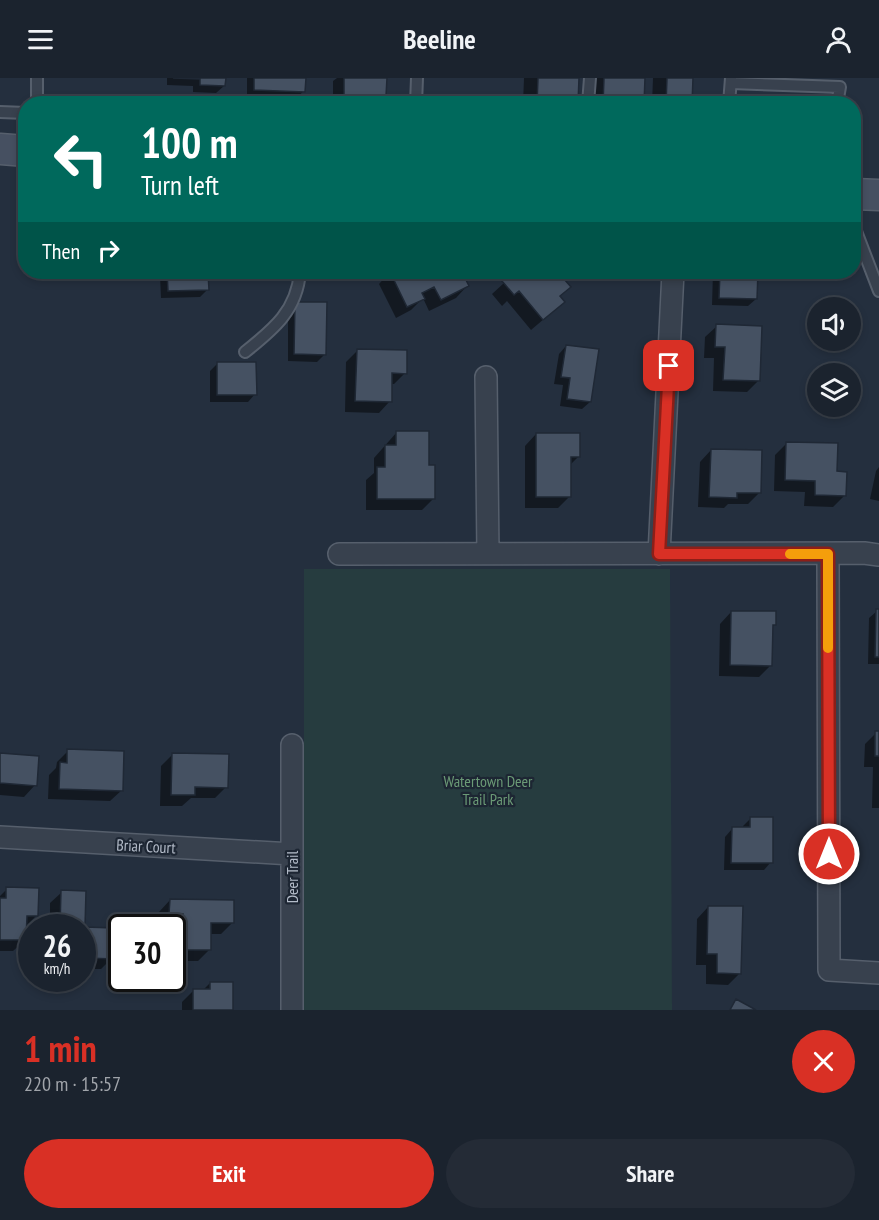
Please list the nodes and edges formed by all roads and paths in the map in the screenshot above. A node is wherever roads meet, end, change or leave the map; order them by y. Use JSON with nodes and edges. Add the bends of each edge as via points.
{"nodes":[{"id":1,"x":37,"y":78,"type":"edge"},
{"id":2,"x":417,"y":78,"type":"edge"},
{"id":3,"x":590,"y":78,"type":"edge"},
{"id":4,"x":731,"y":80,"type":"edge"},
{"id":5,"x":37,"y":96,"type":"edge"},
{"id":6,"x":416,"y":96,"type":"edge"},
{"id":7,"x":589,"y":96,"type":"edge"},
{"id":8,"x":730,"y":96,"type":"edge"},
{"id":9,"x":838,"y":96,"type":"edge"},
{"id":10,"x":0,"y":112,"type":"edge"},
{"id":11,"x":18,"y":113,"type":"edge"},
{"id":12,"x":0,"y":149,"type":"edge"},
{"id":13,"x":18,"y":150,"type":"edge"},
{"id":14,"x":861,"y":194,"type":"edge"},
{"id":15,"x":879,"y":195,"type":"edge"},
{"id":16,"x":861,"y":244,"type":"edge"},
{"id":17,"x":300,"y":279,"type":"edge"},
{"id":18,"x":673,"y":279,"type":"edge"},
{"id":19,"x":879,"y":291,"type":"edge"},
{"id":20,"x":245,"y":352,"type":"dead end"},
{"id":21,"x":486,"y":376,"type":"dead end"},
{"id":22,"x":339,"y":554,"type":"dead end"},
{"id":23,"x":488,"y":554,"type":"junction"},
{"id":24,"x":659,"y":554,"type":"junction"},
{"id":25,"x":828,"y":554,"type":"junction"},
{"id":26,"x":879,"y":555,"type":"edge"},
{"id":27,"x":292,"y":745,"type":"dead end"},
{"id":28,"x":0,"y":837,"type":"edge"},
{"id":29,"x":292,"y":854,"type":"junction"},
{"id":30,"x":879,"y":973,"type":"edge"},
{"id":31,"x":292,"y":1010,"type":"edge"}],
"edges":[{"from":1,"to":5,"type":"lane"},
{"from":2,"to":6,"type":"lane"},
{"from":3,"to":7,"type":"lane"},
{"from":4,"to":8,"type":"lane"},
{"from":4,"to":9,"type":"lane","via":[[840,87]]},
{"from":10,"to":11,"type":"lane"},
{"from":12,"to":13,"type":"street"},
{"from":14,"to":15,"type":"street"},
{"from":16,"to":19,"type":"lane"},
{"from":17,"to":20,"type":"lane","via":[[290,307],[272,330]]},
{"from":18,"to":24,"type":"street"},
{"from":21,"to":23,"type":"street"},
{"from":22,"to":23,"type":"street"},
{"from":23,"to":24,"type":"street"},
{"from":24,"to":25,"type":"street"},
{"from":25,"to":26,"type":"street"},
{"from":25,"to":30,"type":"street","via":[[829,970]]},
{"from":27,"to":29,"type":"street","name":"Deer Trail"},
{"from":28,"to":29,"type":"street","name":"Briar Court"},
{"from":29,"to":31,"type":"street","name":"Deer Trail"}]}
